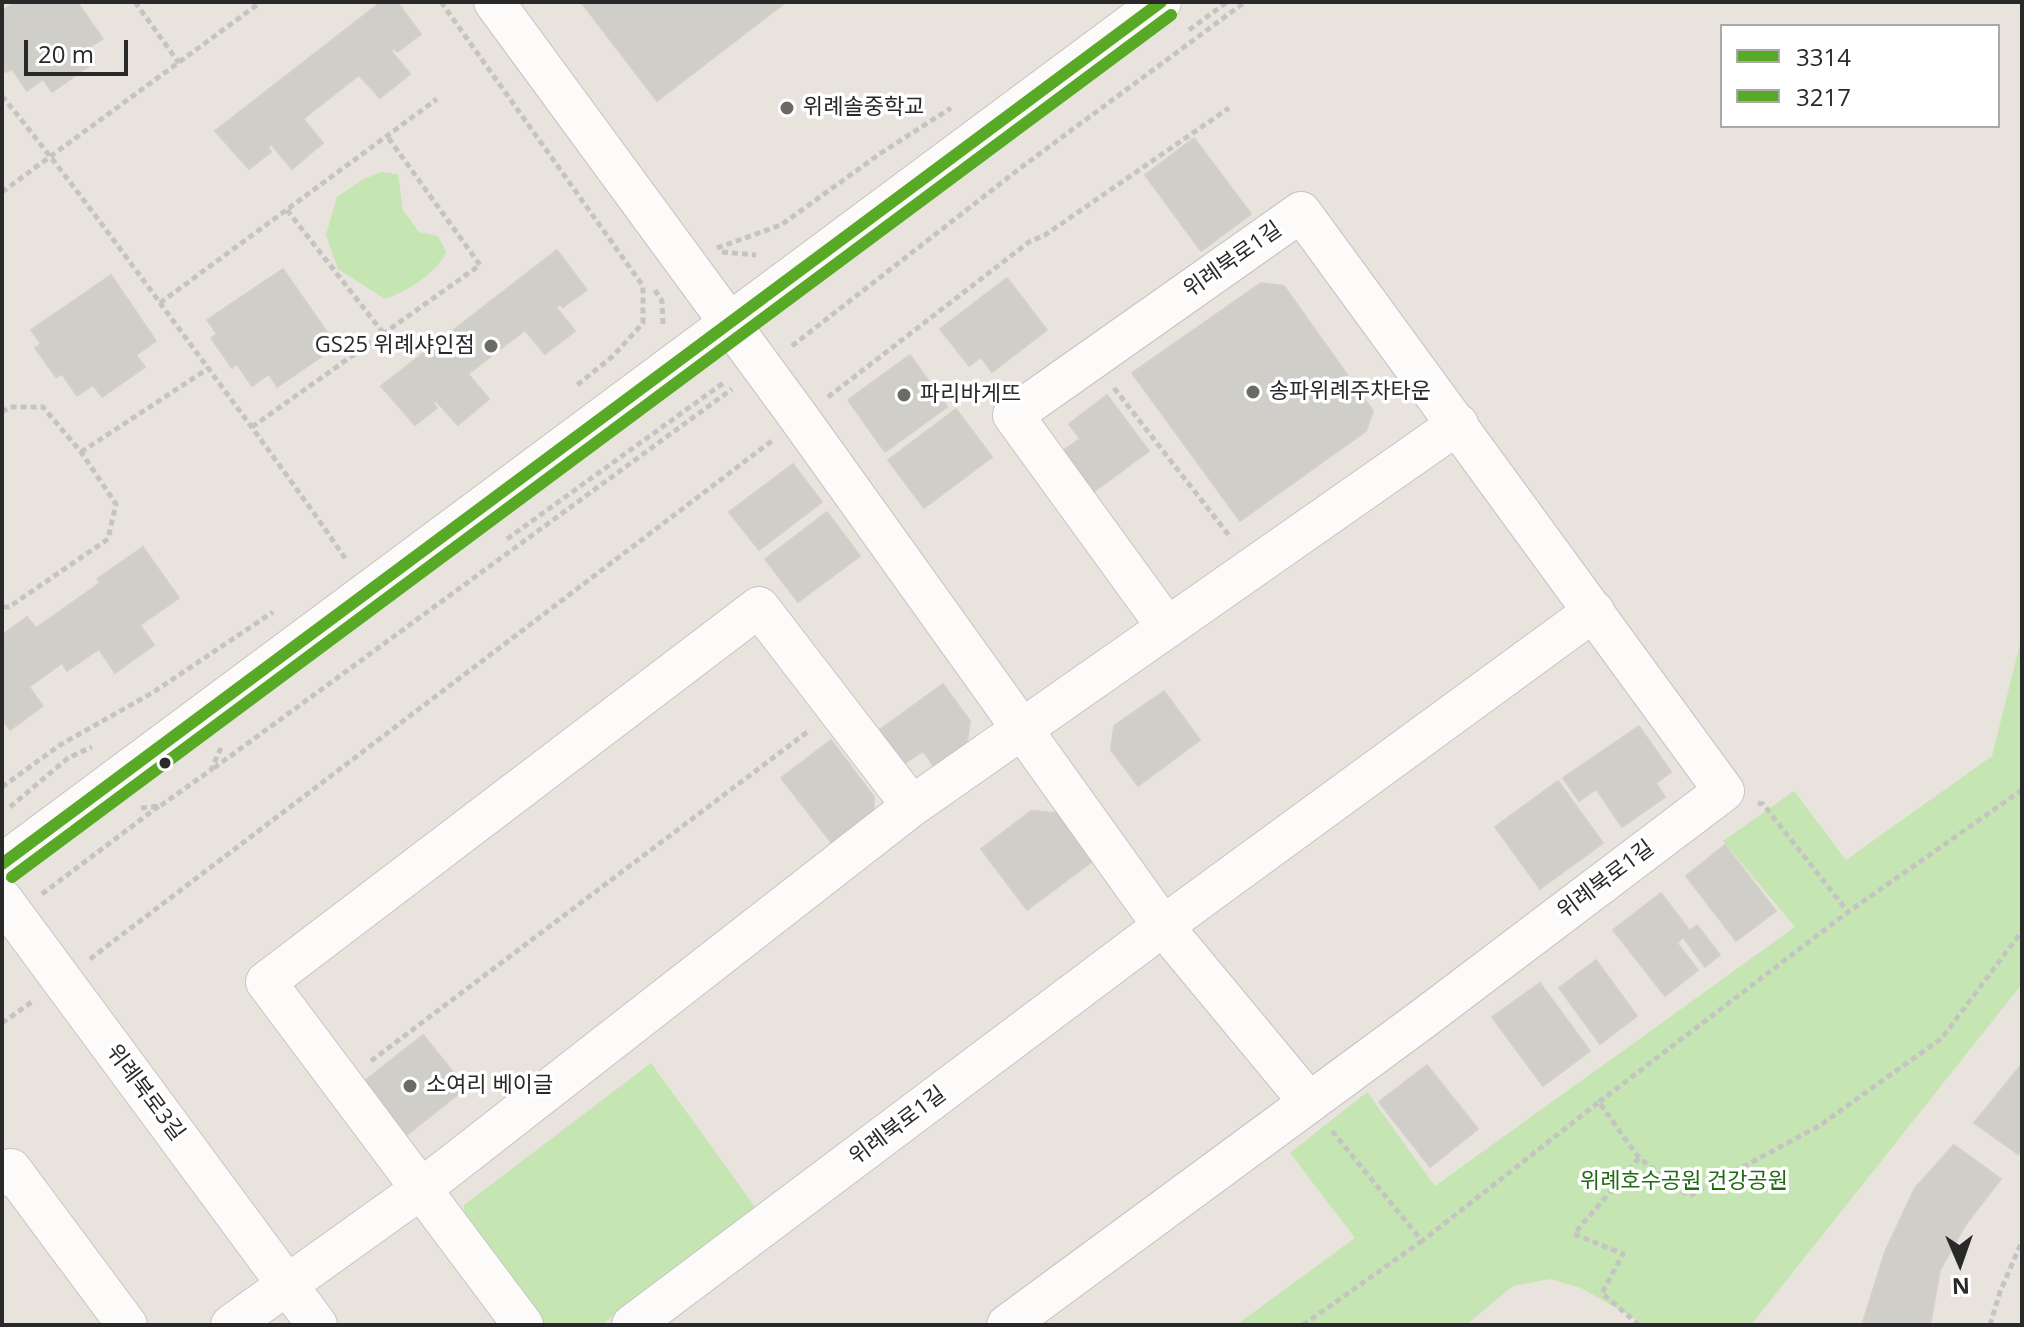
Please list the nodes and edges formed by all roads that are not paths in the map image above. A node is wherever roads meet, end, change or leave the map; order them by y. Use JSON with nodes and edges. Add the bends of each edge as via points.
{"nodes":[{"id":1,"x":494,"y":2,"type":"edge"},
{"id":2,"x":1161,"y":2,"type":"edge"},
{"id":3,"x":729,"y":322,"type":"junction"},
{"id":4,"x":1458,"y":424,"type":"junction"},
{"id":5,"x":1594,"y":611,"type":"junction"},
{"id":6,"x":1167,"y":627,"type":"junction"},
{"id":7,"x":1024,"y":730,"type":"junction"},
{"id":8,"x":912,"y":806,"type":"junction"},
{"id":9,"x":2,"y":864,"type":"edge"},
{"id":10,"x":21,"y":897,"type":"edge"},
{"id":11,"x":1163,"y":926,"type":"junction"},
{"id":12,"x":1309,"y":1102,"type":"junction"},
{"id":13,"x":2,"y":1176,"type":"edge"},
{"id":14,"x":421,"y":1189,"type":"junction"},
{"id":15,"x":288,"y":1286,"type":"junction"},
{"id":16,"x":127,"y":1325,"type":"edge"},
{"id":17,"x":231,"y":1325,"type":"edge"},
{"id":18,"x":317,"y":1325,"type":"edge"},
{"id":19,"x":523,"y":1325,"type":"edge"},
{"id":20,"x":632,"y":1325,"type":"edge"},
{"id":21,"x":1007,"y":1325,"type":"edge"}],
"edges":[{"from":1,"to":3,"type":"street"},
{"from":2,"to":3,"type":"street"},
{"from":3,"to":7,"type":"street"},
{"from":3,"to":9,"type":"street"},
{"from":4,"to":5,"type":"street","name":"위례북로1길"},
{"from":4,"to":6,"type":"street"},
{"from":4,"to":6,"type":"street","name":"위례북로1길","via":[[1301,212],[1013,415]]},
{"from":5,"to":11,"type":"street","name":"위례북로1길"},
{"from":5,"to":12,"type":"street","name":"위례북로1길","via":[[1724,791]]},
{"from":6,"to":7,"type":"street"},
{"from":7,"to":8,"type":"street"},
{"from":7,"to":11,"type":"street"},
{"from":8,"to":14,"type":"street"},
{"from":8,"to":14,"type":"street","via":[[759,607],[266,982]]},
{"from":10,"to":15,"type":"street","name":"위례북로3길","via":[[62,981]]},
{"from":11,"to":12,"type":"street"},
{"from":11,"to":20,"type":"street","name":"위례북로1길"},
{"from":12,"to":21,"type":"street","name":"위례북로1길"},
{"from":13,"to":16,"type":"street","via":[[11,1169]]},
{"from":14,"to":15,"type":"street"},
{"from":14,"to":19,"type":"street"},
{"from":15,"to":17,"type":"street"},
{"from":15,"to":18,"type":"street","name":"위례북로3길"}]}
